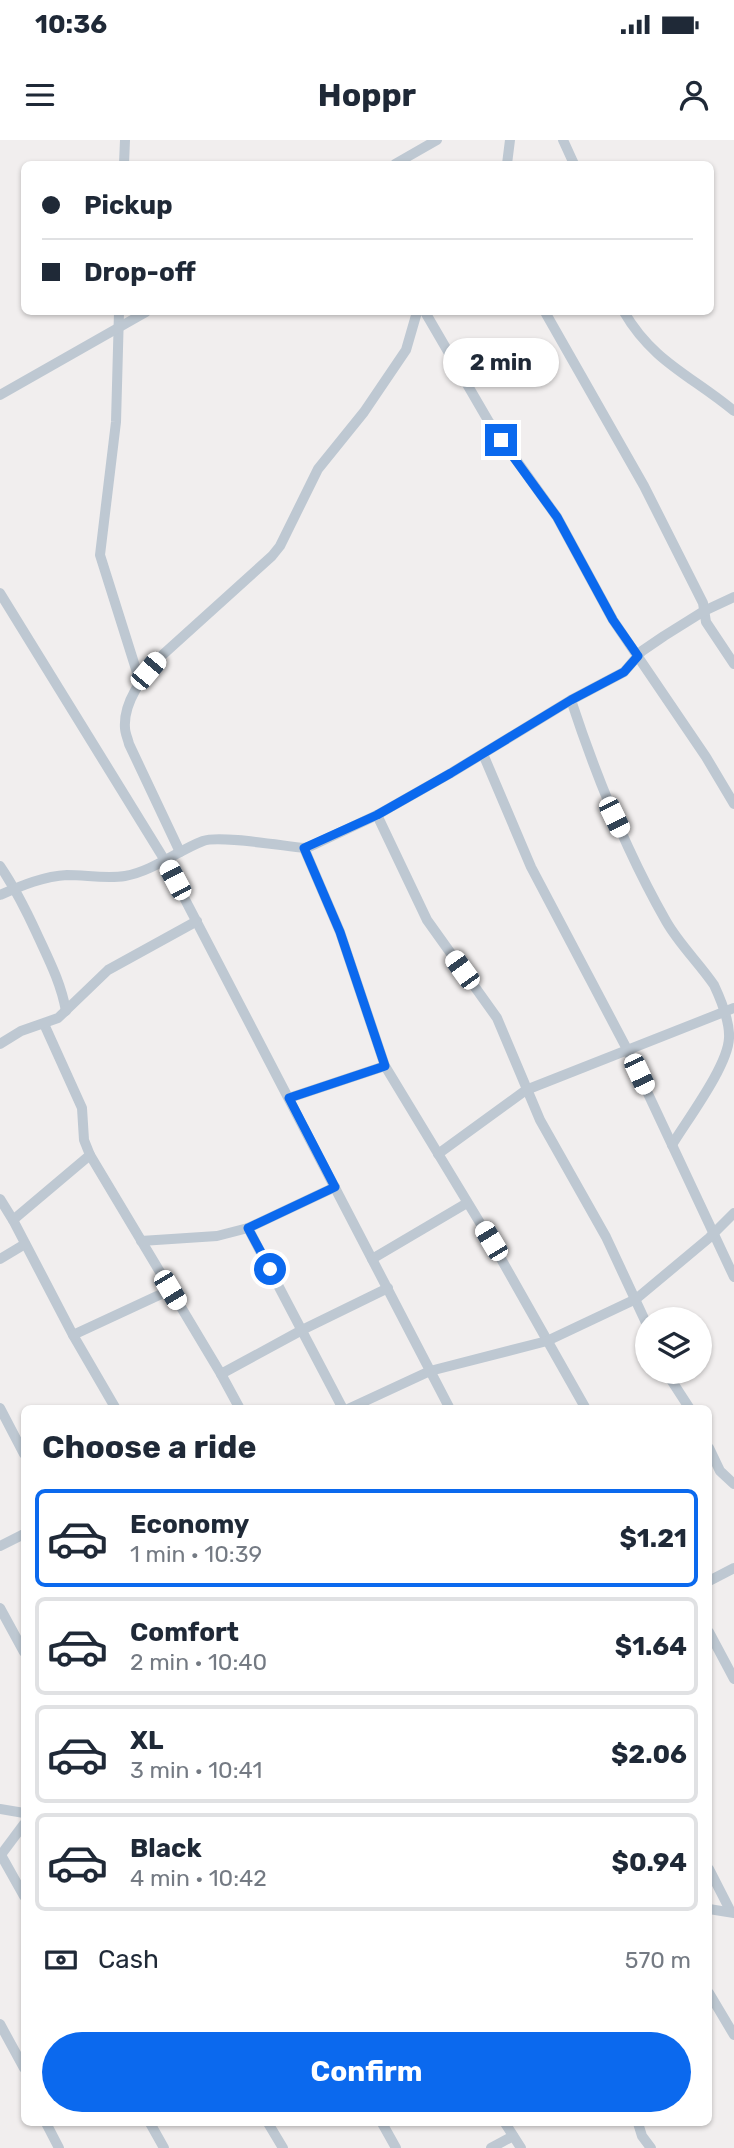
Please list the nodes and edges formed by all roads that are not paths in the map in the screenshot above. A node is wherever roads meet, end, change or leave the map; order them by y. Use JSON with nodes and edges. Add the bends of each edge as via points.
{"nodes":[{"id":1,"x":125,"y":140,"type":"edge"},
{"id":2,"x":437,"y":140,"type":"edge"},
{"id":3,"x":510,"y":140,"type":"edge"},
{"id":4,"x":563,"y":140,"type":"edge"},
{"id":5,"x":124,"y":161,"type":"edge"},
{"id":6,"x":400,"y":161,"type":"edge"},
{"id":7,"x":507,"y":161,"type":"edge"},
{"id":8,"x":573,"y":161,"type":"edge"},
{"id":9,"x":119,"y":315,"type":"edge"},
{"id":10,"x":141,"y":315,"type":"edge"},
{"id":11,"x":416,"y":315,"type":"edge"},
{"id":12,"x":427,"y":315,"type":"edge"},
{"id":13,"x":547,"y":315,"type":"edge"},
{"id":14,"x":626,"y":315,"type":"edge"},
{"id":15,"x":119,"y":328,"type":"junction"},
{"id":16,"x":0,"y":395,"type":"edge"},
{"id":17,"x":734,"y":411,"type":"edge"},
{"id":18,"x":0,"y":593,"type":"edge"},
{"id":19,"x":734,"y":597,"type":"edge"},
{"id":20,"x":704,"y":611,"type":"junction"},
{"id":21,"x":638,"y":656,"type":"junction"},
{"id":22,"x":734,"y":664,"type":"edge"},
{"id":23,"x":140,"y":682,"type":"junction"},
{"id":24,"x":571,"y":700,"type":"junction"},
{"id":25,"x":482,"y":754,"type":"junction"},
{"id":26,"x":734,"y":804,"type":"edge"},
{"id":27,"x":377,"y":815,"type":"junction"},
{"id":28,"x":304,"y":848,"type":"junction"},
{"id":29,"x":180,"y":852,"type":"junction"},
{"id":30,"x":164,"y":859,"type":"junction"},
{"id":31,"x":0,"y":866,"type":"edge"},
{"id":32,"x":15,"y":888,"type":"junction"},
{"id":33,"x":0,"y":895,"type":"edge"},
{"id":34,"x":197,"y":922,"type":"junction"},
{"id":35,"x":729,"y":1009,"type":"edge"},
{"id":36,"x":66,"y":1011,"type":"junction"},
{"id":37,"x":44,"y":1024,"type":"junction"},
{"id":38,"x":0,"y":1044,"type":"edge"},
{"id":39,"x":628,"y":1051,"type":"junction"},
{"id":40,"x":385,"y":1066,"type":"junction"},
{"id":41,"x":526,"y":1090,"type":"junction"},
{"id":42,"x":289,"y":1098,"type":"junction"},
{"id":43,"x":672,"y":1145,"type":"junction"},
{"id":44,"x":438,"y":1154,"type":"junction"},
{"id":45,"x":90,"y":1155,"type":"junction"},
{"id":46,"x":335,"y":1187,"type":"junction"},
{"id":47,"x":0,"y":1199,"type":"edge"},
{"id":48,"x":467,"y":1203,"type":"junction"},
{"id":49,"x":734,"y":1213,"type":"edge"},
{"id":50,"x":13,"y":1220,"type":"junction"},
{"id":51,"x":248,"y":1228,"type":"junction"},
{"id":52,"x":713,"y":1233,"type":"junction"},
{"id":53,"x":141,"y":1241,"type":"junction"},
{"id":54,"x":25,"y":1244,"type":"junction"},
{"id":55,"x":372,"y":1258,"type":"junction"},
{"id":56,"x":0,"y":1259,"type":"edge"},
{"id":57,"x":734,"y":1277,"type":"edge"},
{"id":58,"x":388,"y":1288,"type":"junction"},
{"id":59,"x":170,"y":1290,"type":"junction"},
{"id":60,"x":636,"y":1298,"type":"junction"},
{"id":61,"x":640,"y":1307,"type":"edge"},
{"id":62,"x":302,"y":1330,"type":"junction"},
{"id":63,"x":73,"y":1335,"type":"junction"},
{"id":64,"x":547,"y":1341,"type":"junction"},
{"id":65,"x":430,"y":1371,"type":"junction"},
{"id":66,"x":221,"y":1374,"type":"junction"},
{"id":67,"x":674,"y":1384,"type":"edge"},
{"id":68,"x":114,"y":1405,"type":"edge"},
{"id":69,"x":238,"y":1405,"type":"edge"},
{"id":70,"x":340,"y":1405,"type":"edge"},
{"id":71,"x":357,"y":1405,"type":"edge"},
{"id":72,"x":448,"y":1405,"type":"edge"},
{"id":73,"x":584,"y":1405,"type":"edge"},
{"id":74,"x":687,"y":1405,"type":"edge"},
{"id":75,"x":0,"y":1408,"type":"edge"},
{"id":76,"x":21,"y":1448,"type":"edge"},
{"id":77,"x":712,"y":1454,"type":"edge"},
{"id":78,"x":734,"y":1484,"type":"edge"},
{"id":79,"x":21,"y":1536,"type":"edge"},
{"id":80,"x":0,"y":1546,"type":"edge"},
{"id":81,"x":734,"y":1568,"type":"edge"},
{"id":82,"x":712,"y":1579,"type":"edge"},
{"id":83,"x":0,"y":1608,"type":"edge"},
{"id":84,"x":712,"y":1638,"type":"edge"},
{"id":85,"x":21,"y":1646,"type":"edge"},
{"id":86,"x":734,"y":1679,"type":"edge"},
{"id":87,"x":0,"y":1809,"type":"edge"},
{"id":88,"x":21,"y":1812,"type":"edge"},
{"id":89,"x":21,"y":1828,"type":"edge"},
{"id":90,"x":1,"y":1856,"type":"edge"},
{"id":91,"x":712,"y":1875,"type":"edge"},
{"id":92,"x":21,"y":1891,"type":"edge"},
{"id":93,"x":712,"y":1909,"type":"edge"},
{"id":94,"x":733,"y":1912,"type":"edge"},
{"id":95,"x":712,"y":1998,"type":"edge"},
{"id":96,"x":0,"y":2024,"type":"edge"},
{"id":97,"x":734,"y":2035,"type":"edge"},
{"id":98,"x":21,"y":2062,"type":"edge"},
{"id":99,"x":48,"y":2126,"type":"edge"},
{"id":100,"x":152,"y":2126,"type":"edge"},
{"id":101,"x":270,"y":2126,"type":"edge"},
{"id":102,"x":384,"y":2126,"type":"edge"},
{"id":103,"x":507,"y":2126,"type":"edge"},
{"id":104,"x":639,"y":2126,"type":"edge"},
{"id":105,"x":513,"y":2136,"type":"junction"},
{"id":106,"x":59,"y":2148,"type":"edge"},
{"id":107,"x":164,"y":2148,"type":"edge"},
{"id":108,"x":283,"y":2148,"type":"edge"},
{"id":109,"x":396,"y":2148,"type":"edge"},
{"id":110,"x":491,"y":2148,"type":"edge"},
{"id":111,"x":521,"y":2148,"type":"edge"},
{"id":112,"x":651,"y":2148,"type":"edge"}],
"edges":[{"from":1,"to":5,"type":"street"},
{"from":2,"to":6,"type":"street"},
{"from":3,"to":7,"type":"street"},
{"from":4,"to":8,"type":"street"},
{"from":9,"to":15,"type":"street"},
{"from":10,"to":15,"type":"street"},
{"from":11,"to":23,"type":"street","via":[[406,350],[323,461],[280,546],[158,659]]},
{"from":12,"to":21,"type":"street","via":[[489,422],[557,517]]},
{"from":13,"to":20,"type":"street","via":[[644,486]]},
{"from":14,"to":17,"type":"street","via":[[653,351]]},
{"from":15,"to":16,"type":"street"},
{"from":15,"to":23,"type":"street","via":[[116,422],[100,555]]},
{"from":18,"to":30,"type":"street"},
{"from":19,"to":20,"type":"street"},
{"from":20,"to":21,"type":"street"},
{"from":20,"to":22,"type":"street","via":[[706,622]]},
{"from":21,"to":24,"type":"street","via":[[624,672]]},
{"from":21,"to":26,"type":"street"},
{"from":23,"to":29,"type":"street","via":[[127,710],[125,728]]},
{"from":24,"to":25,"type":"street"},
{"from":24,"to":35,"type":"street","via":[[602,790],[666,921]]},
{"from":25,"to":27,"type":"street"},
{"from":25,"to":39,"type":"street","via":[[531,867]]},
{"from":27,"to":28,"type":"street"},
{"from":27,"to":41,"type":"street","via":[[427,920],[497,1018]]},
{"from":28,"to":29,"type":"street","via":[[210,839]]},
{"from":28,"to":40,"type":"street","via":[[340,932]]},
{"from":29,"to":30,"type":"street"},
{"from":30,"to":32,"type":"street","via":[[123,877],[64,875]]},
{"from":30,"to":34,"type":"street"},
{"from":31,"to":32,"type":"street"},
{"from":32,"to":33,"type":"street"},
{"from":32,"to":36,"type":"street","via":[[59,981]]},
{"from":34,"to":36,"type":"street","via":[[116,965]]},
{"from":34,"to":42,"type":"street"},
{"from":35,"to":39,"type":"street"},
{"from":35,"to":43,"type":"street","via":[[722,1061]]},
{"from":36,"to":37,"type":"street"},
{"from":37,"to":38,"type":"street"},
{"from":37,"to":45,"type":"street","via":[[82,1108]]},
{"from":39,"to":41,"type":"street"},
{"from":39,"to":43,"type":"street"},
{"from":40,"to":42,"type":"street"},
{"from":40,"to":44,"type":"street"},
{"from":41,"to":44,"type":"street"},
{"from":41,"to":60,"type":"street"},
{"from":42,"to":46,"type":"street"},
{"from":43,"to":52,"type":"street"},
{"from":44,"to":48,"type":"street"},
{"from":45,"to":50,"type":"street"},
{"from":45,"to":53,"type":"street"},
{"from":46,"to":51,"type":"street"},
{"from":46,"to":55,"type":"street"},
{"from":47,"to":50,"type":"street"},
{"from":48,"to":55,"type":"street"},
{"from":48,"to":64,"type":"street"},
{"from":49,"to":52,"type":"street"},
{"from":50,"to":54,"type":"street"},
{"from":51,"to":53,"type":"street","via":[[217,1236]]},
{"from":51,"to":62,"type":"street"},
{"from":52,"to":57,"type":"street"},
{"from":52,"to":60,"type":"street"},
{"from":53,"to":59,"type":"street"},
{"from":54,"to":56,"type":"street"},
{"from":54,"to":63,"type":"street"},
{"from":55,"to":58,"type":"street"},
{"from":58,"to":62,"type":"street"},
{"from":58,"to":65,"type":"street"},
{"from":59,"to":63,"type":"street"},
{"from":59,"to":66,"type":"street"},
{"from":60,"to":61,"type":"street"},
{"from":60,"to":64,"type":"street"},
{"from":62,"to":66,"type":"street"},
{"from":62,"to":70,"type":"street"},
{"from":63,"to":68,"type":"street"},
{"from":64,"to":65,"type":"street"},
{"from":64,"to":73,"type":"street"},
{"from":65,"to":71,"type":"street"},
{"from":65,"to":72,"type":"street"},
{"from":66,"to":69,"type":"street"},
{"from":67,"to":74,"type":"street"},
{"from":75,"to":76,"type":"street"},
{"from":77,"to":78,"type":"street","via":[[720,1471]]},
{"from":79,"to":80,"type":"street"},
{"from":81,"to":82,"type":"street"},
{"from":83,"to":85,"type":"street"},
{"from":84,"to":86,"type":"street"},
{"from":87,"to":88,"type":"street"},
{"from":89,"to":90,"type":"street"},
{"from":90,"to":92,"type":"street"},
{"from":91,"to":94,"type":"street"},
{"from":93,"to":94,"type":"street"},
{"from":95,"to":97,"type":"street"},
{"from":96,"to":98,"type":"street"},
{"from":99,"to":106,"type":"street"},
{"from":100,"to":107,"type":"street"},
{"from":101,"to":108,"type":"street"},
{"from":102,"to":109,"type":"street"},
{"from":103,"to":105,"type":"street"},
{"from":104,"to":112,"type":"street"},
{"from":105,"to":110,"type":"street"},
{"from":105,"to":111,"type":"street"}]}
